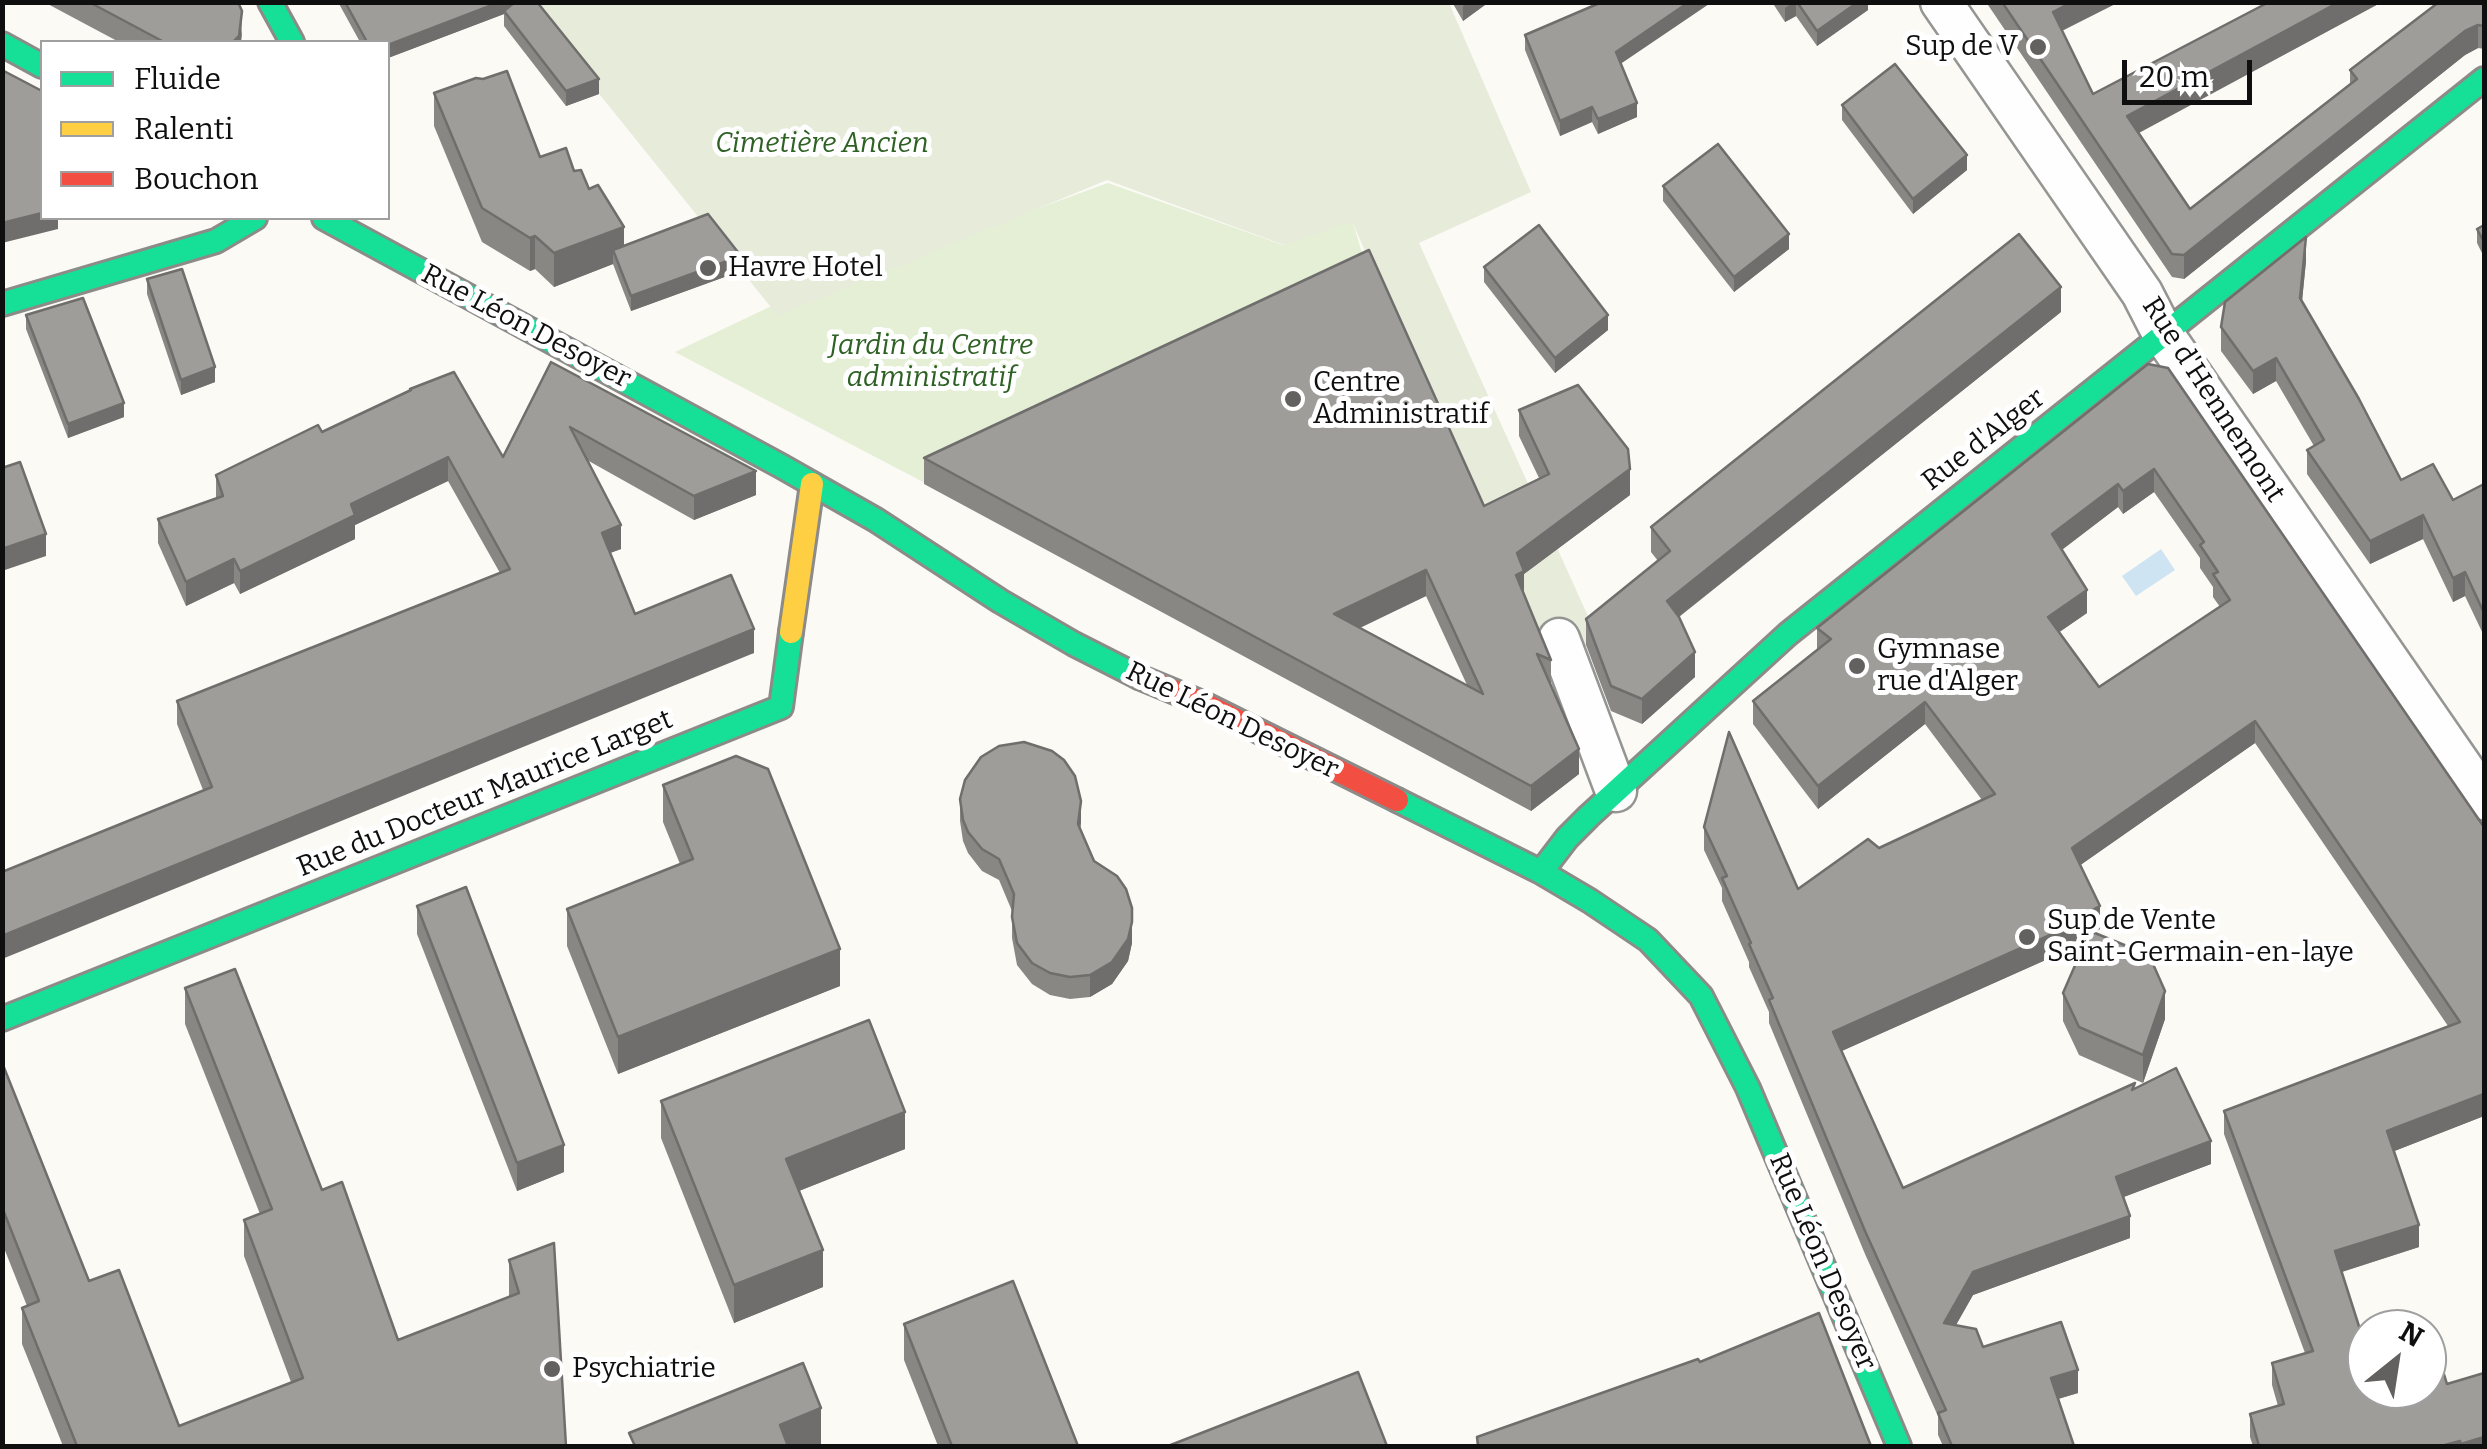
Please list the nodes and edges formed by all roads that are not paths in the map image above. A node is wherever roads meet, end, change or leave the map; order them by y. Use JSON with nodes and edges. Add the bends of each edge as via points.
{"nodes":[{"id":1,"x":270,"y":2,"type":"edge"},
{"id":2,"x":1941,"y":2,"type":"edge"},
{"id":3,"x":291,"y":40,"type":"edge"},
{"id":4,"x":2,"y":44,"type":"edge"},
{"id":5,"x":40,"y":65,"type":"edge"},
{"id":6,"x":2484,"y":79,"type":"edge"},
{"id":7,"x":253,"y":220,"type":"edge"},
{"id":8,"x":328,"y":220,"type":"edge"},
{"id":9,"x":2,"y":304,"type":"edge"},
{"id":10,"x":2164,"y":334,"type":"junction"},
{"id":11,"x":812,"y":484,"type":"junction"},
{"id":12,"x":1560,"y":639,"type":"dead end"},
{"id":13,"x":1616,"y":790,"type":"junction"},
{"id":14,"x":2484,"y":799,"type":"edge"},
{"id":15,"x":1541,"y":872,"type":"junction"},
{"id":16,"x":2,"y":1019,"type":"edge"},
{"id":17,"x":1899,"y":1446,"type":"edge"}],
"edges":[{"from":1,"to":3,"type":"street"},
{"from":2,"to":10,"type":"street","name":"Rue d'Hennemont"},
{"from":4,"to":5,"type":"street"},
{"from":6,"to":10,"type":"street","name":"Rue d'Alger"},
{"from":7,"to":9,"type":"street","via":[[216,241]]},
{"from":8,"to":11,"type":"street","name":"Rue Léon Desoyer"},
{"from":10,"to":13,"type":"street","name":"Rue d'Alger","via":[[1788,634]]},
{"from":10,"to":14,"type":"street","name":"Rue d'Hennemont"},
{"from":11,"to":15,"type":"street","name":"Rue Léon Desoyer","via":[[1074,644]]},
{"from":11,"to":16,"type":"street","name":"Rue du Docteur Maurice Larget","via":[[781,708]]},
{"from":12,"to":13,"type":"street"},
{"from":13,"to":15,"type":"street","name":"Rue d'Alger"},
{"from":15,"to":17,"type":"street","name":"Rue Léon Desoyer","via":[[1648,940],[1701,996],[1748,1088]]}]}
